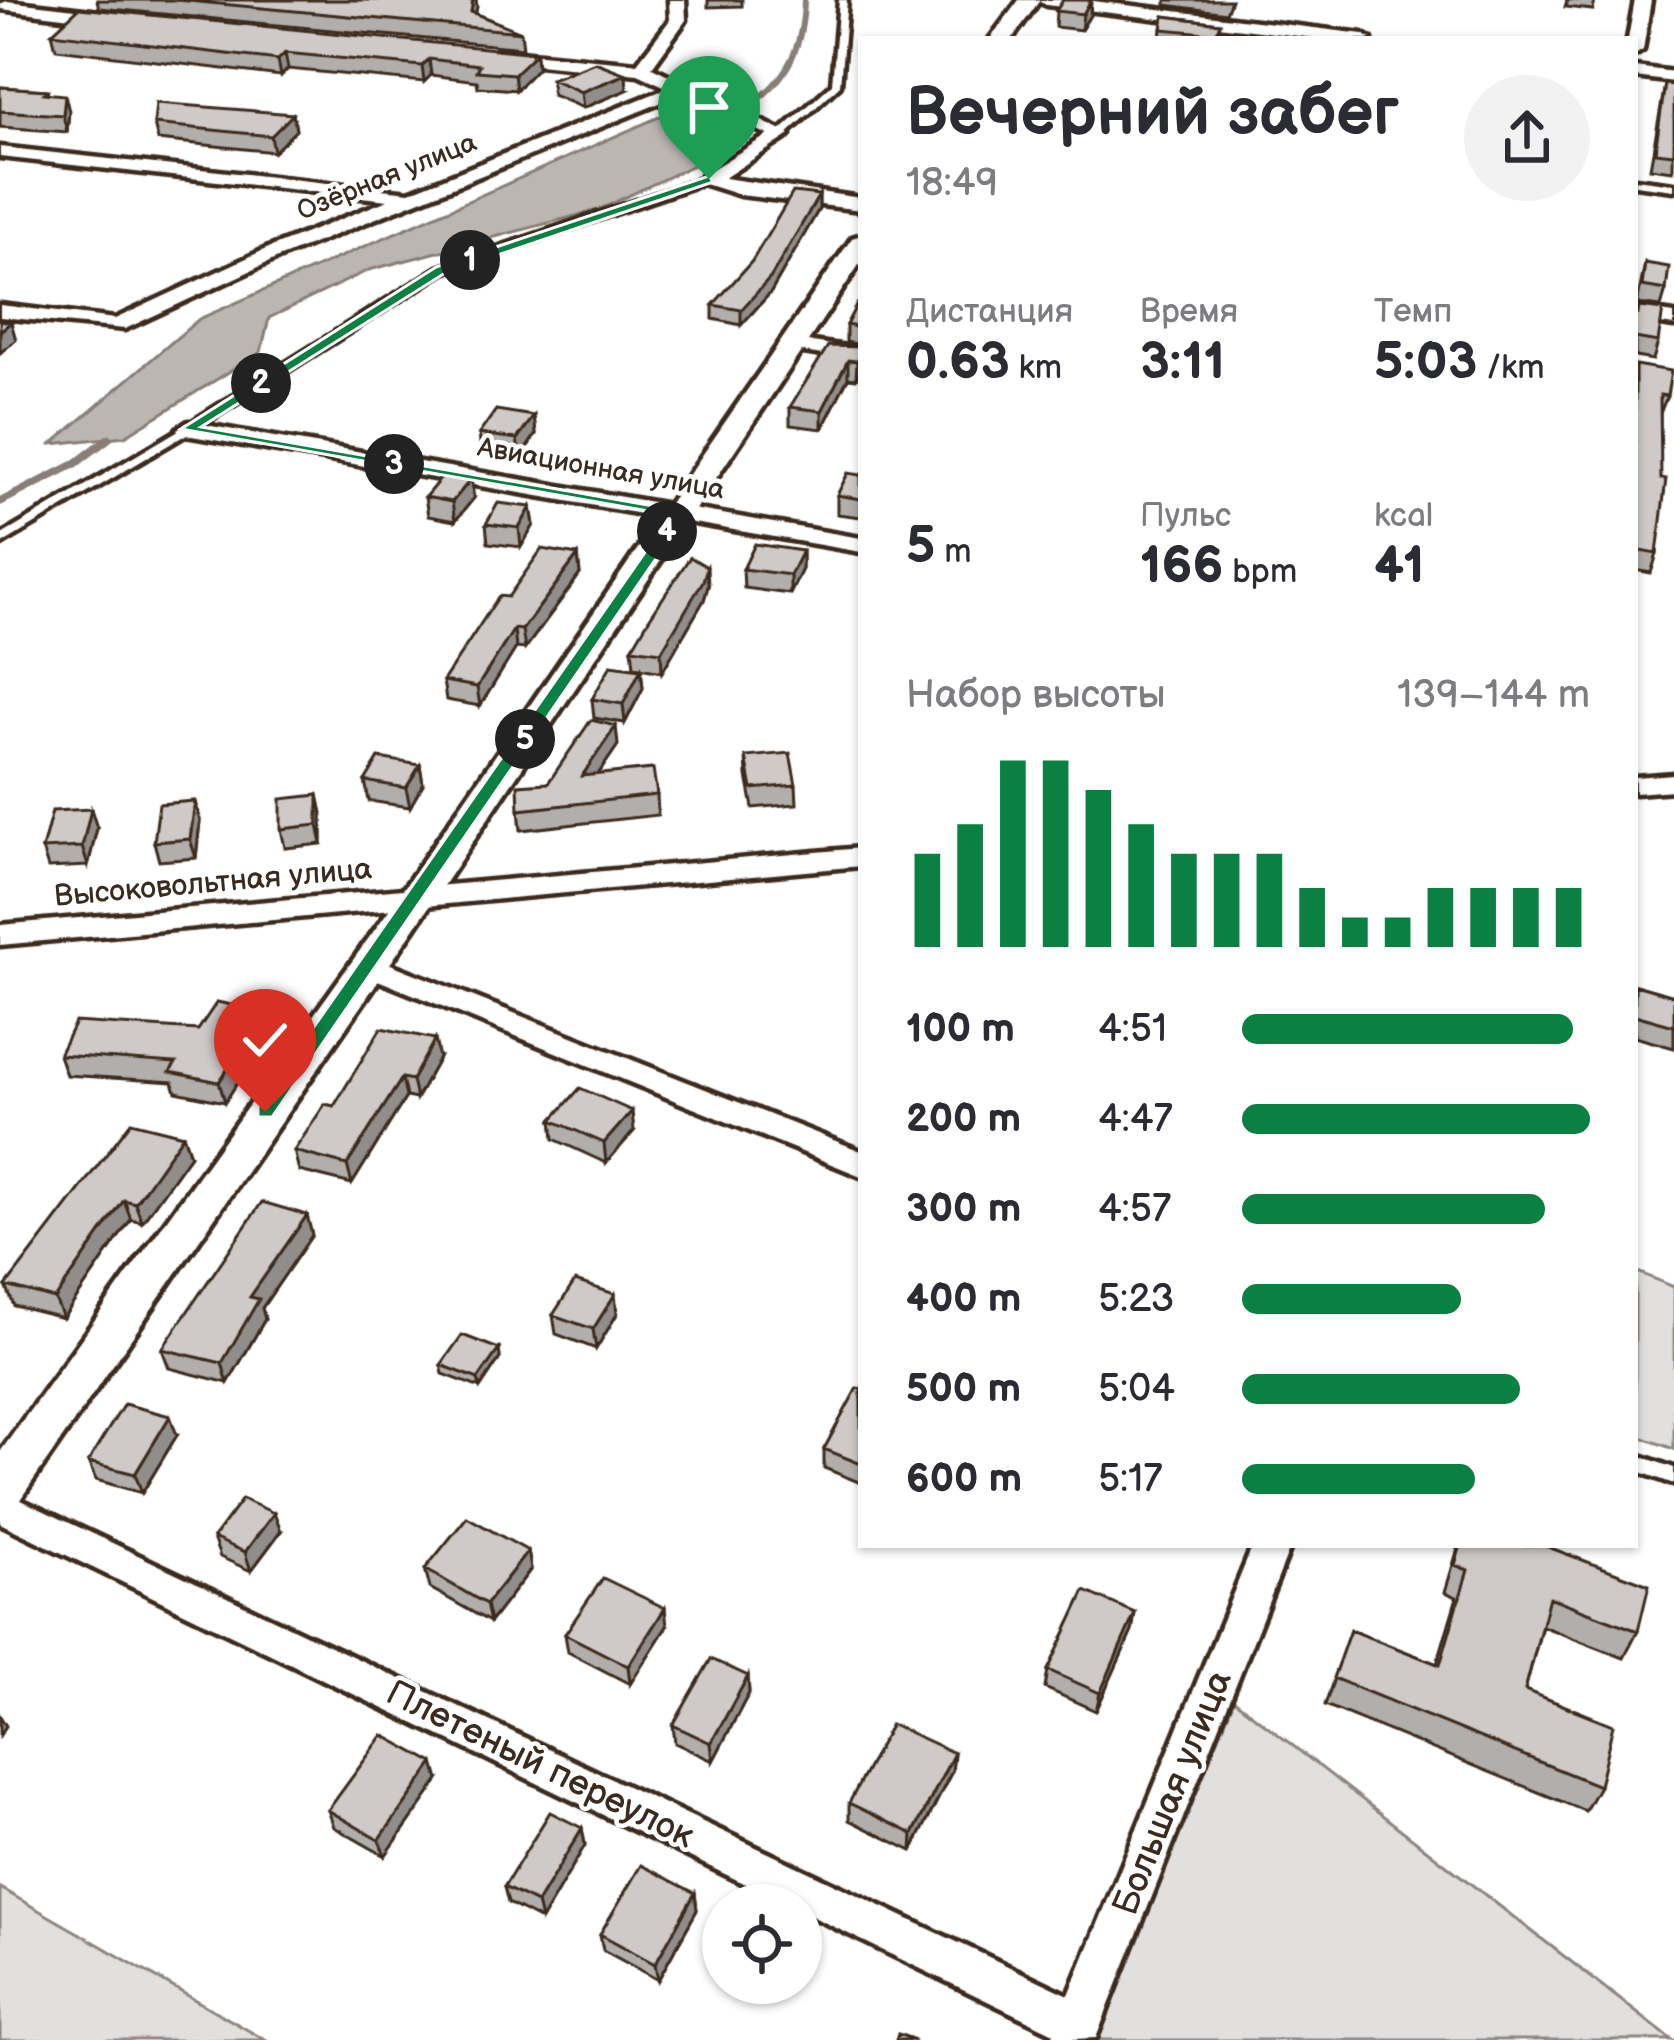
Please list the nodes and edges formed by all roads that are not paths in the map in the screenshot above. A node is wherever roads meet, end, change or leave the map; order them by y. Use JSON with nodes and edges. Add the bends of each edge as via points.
{"nodes":[{"id":1,"x":49,"y":0,"type":"edge"},
{"id":2,"x":677,"y":0,"type":"edge"},
{"id":3,"x":843,"y":0,"type":"edge"},
{"id":4,"x":1030,"y":0,"type":"edge"},
{"id":5,"x":1046,"y":0,"type":"edge"},
{"id":6,"x":1643,"y":0,"type":"edge"},
{"id":7,"x":13,"y":6,"type":"edge"},
{"id":8,"x":132,"y":21,"type":"edge"},
{"id":9,"x":0,"y":26,"type":"edge"},
{"id":10,"x":1003,"y":36,"type":"edge"},
{"id":11,"x":1339,"y":36,"type":"edge"},
{"id":12,"x":1637,"y":36,"type":"edge"},
{"id":13,"x":480,"y":54,"type":"edge"},
{"id":14,"x":642,"y":69,"type":"junction"},
{"id":15,"x":1638,"y":73,"type":"edge"},
{"id":16,"x":1674,"y":77,"type":"edge"},
{"id":17,"x":680,"y":88,"type":"junction"},
{"id":18,"x":781,"y":135,"type":"junction"},
{"id":19,"x":0,"y":152,"type":"edge"},
{"id":20,"x":709,"y":179,"type":"junction"},
{"id":21,"x":1638,"y":182,"type":"edge"},
{"id":22,"x":1674,"y":187,"type":"edge"},
{"id":23,"x":410,"y":197,"type":"junction"},
{"id":24,"x":858,"y":204,"type":"edge"},
{"id":25,"x":858,"y":247,"type":"edge"},
{"id":26,"x":0,"y":310,"type":"edge"},
{"id":27,"x":1638,"y":314,"type":"edge"},
{"id":28,"x":1674,"y":320,"type":"edge"},
{"id":29,"x":791,"y":345,"type":"junction"},
{"id":30,"x":858,"y":355,"type":"edge"},
{"id":31,"x":188,"y":429,"type":"junction"},
{"id":32,"x":680,"y":512,"type":"junction"},
{"id":33,"x":0,"y":541,"type":"edge"},
{"id":34,"x":858,"y":544,"type":"edge"},
{"id":35,"x":1674,"y":782,"type":"edge"},
{"id":36,"x":1638,"y":785,"type":"edge"},
{"id":37,"x":858,"y":857,"type":"edge"},
{"id":38,"x":415,"y":899,"type":"junction"},
{"id":39,"x":0,"y":934,"type":"edge"},
{"id":40,"x":368,"y":964,"type":"junction"},
{"id":41,"x":858,"y":1163,"type":"edge"},
{"id":42,"x":1638,"y":1463,"type":"edge"},
{"id":43,"x":1674,"y":1476,"type":"edge"},
{"id":44,"x":0,"y":1490,"type":"edge"},
{"id":45,"x":0,"y":1506,"type":"edge"},
{"id":46,"x":1271,"y":1548,"type":"edge"},
{"id":47,"x":1077,"y":2031,"type":"edge"}],
"edges":[{"from":1,"to":7,"type":"street"},
{"from":2,"to":14,"type":"street","via":[[678,20]]},
{"from":3,"to":18,"type":"lane","via":[[836,85]]},
{"from":4,"to":10,"type":"street"},
{"from":5,"to":11,"type":"street"},
{"from":6,"to":12,"type":"street"},
{"from":7,"to":8,"type":"street"},
{"from":7,"to":9,"type":"street"},
{"from":13,"to":14,"type":"street"},
{"from":14,"to":17,"type":"street"},
{"from":15,"to":16,"type":"street"},
{"from":17,"to":18,"type":"street"},
{"from":17,"to":23,"type":"street","name":"Озёрная улица"},
{"from":18,"to":20,"type":"street"},
{"from":19,"to":23,"type":"street"},
{"from":20,"to":24,"type":"street"},
{"from":20,"to":31,"type":"lane","via":[[440,270]]},
{"from":21,"to":22,"type":"lane"},
{"from":23,"to":26,"type":"street","name":"Озёрная улица","via":[[118,325]]},
{"from":25,"to":29,"type":"street"},
{"from":27,"to":28,"type":"street"},
{"from":29,"to":30,"type":"street"},
{"from":29,"to":32,"type":"street"},
{"from":31,"to":32,"type":"street","name":"Авиационная улица"},
{"from":31,"to":33,"type":"lane"},
{"from":32,"to":34,"type":"street","name":"Авиационная улица"},
{"from":32,"to":38,"type":"street"},
{"from":35,"to":36,"type":"street"},
{"from":37,"to":38,"type":"street","name":"Высоковольтная улица"},
{"from":38,"to":39,"type":"street","name":"Высоковольтная улица"},
{"from":38,"to":40,"type":"street"},
{"from":40,"to":41,"type":"street"},
{"from":40,"to":44,"type":"street"},
{"from":42,"to":43,"type":"lane"},
{"from":45,"to":47,"type":"street","name":"Плетеный переулок"},
{"from":46,"to":47,"type":"street","name":"Большая улица"}]}
